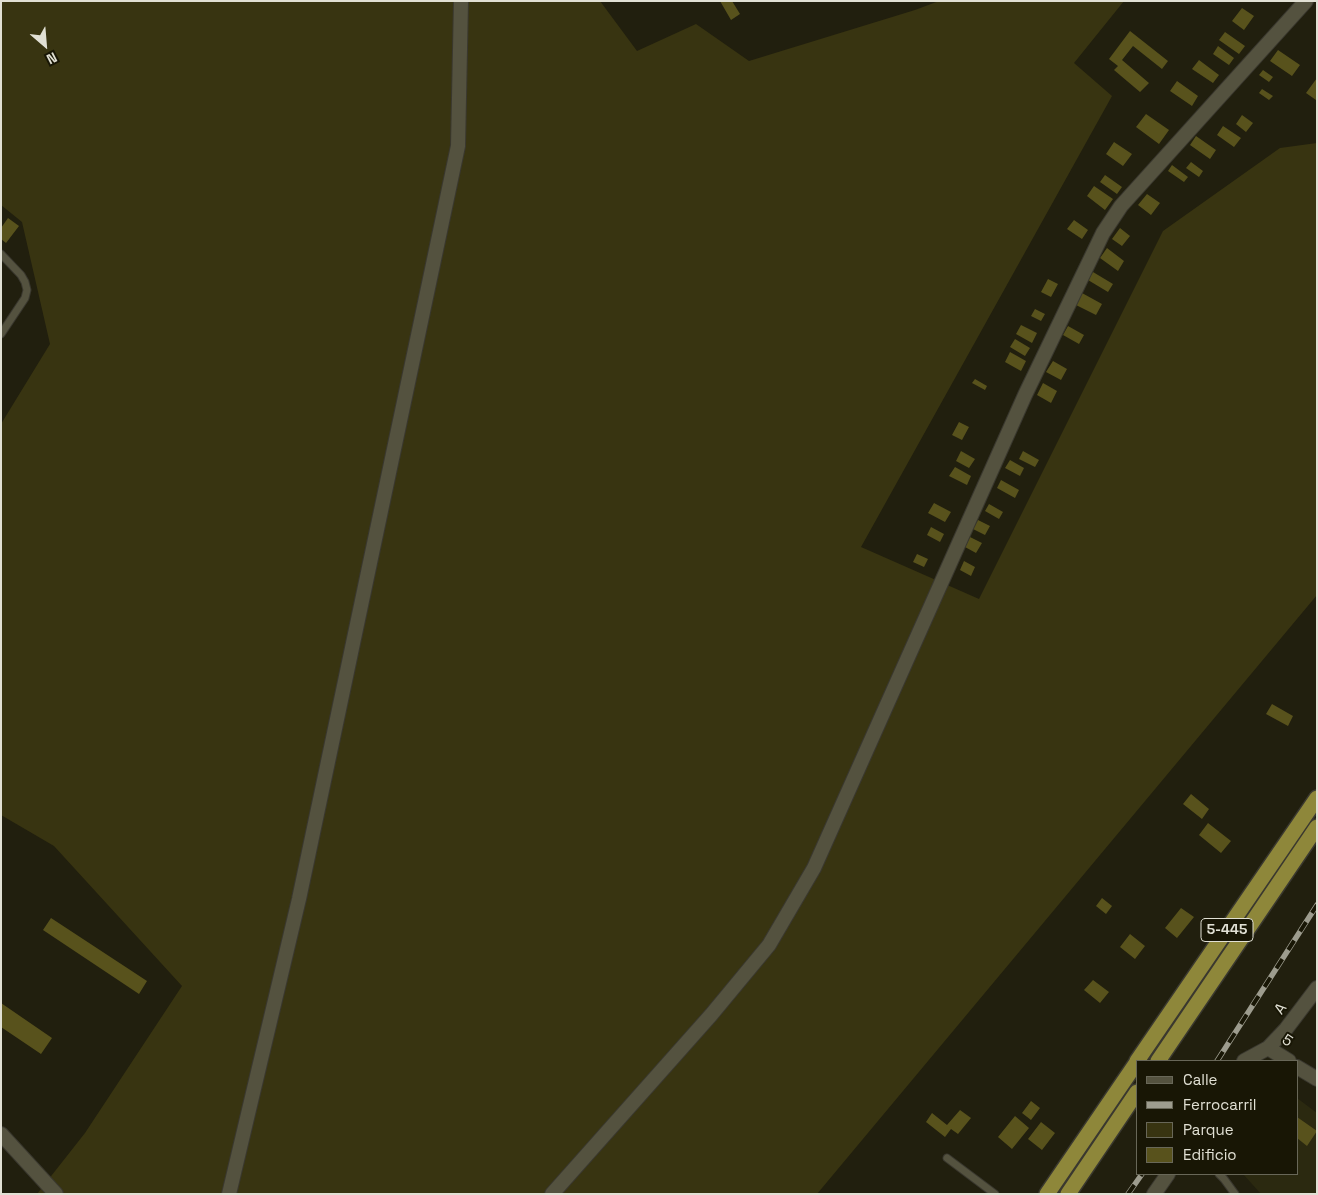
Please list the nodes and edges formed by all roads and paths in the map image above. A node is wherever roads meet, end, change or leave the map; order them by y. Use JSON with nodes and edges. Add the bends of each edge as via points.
{"nodes":[{"id":1,"x":461,"y":1,"type":"edge"},
{"id":2,"x":1306,"y":1,"type":"edge"},
{"id":3,"x":1,"y":254,"type":"edge"},
{"id":4,"x":1,"y":334,"type":"edge"},
{"id":5,"x":1317,"y":798,"type":"edge"},
{"id":6,"x":1317,"y":827,"type":"edge"},
{"id":7,"x":1317,"y":988,"type":"edge"},
{"id":8,"x":1268,"y":1048,"type":"junction"},
{"id":9,"x":1138,"y":1060,"type":"edge"},
{"id":10,"x":1159,"y":1060,"type":"edge"},
{"id":11,"x":1246,"y":1060,"type":"edge"},
{"id":12,"x":1287,"y":1060,"type":"edge"},
{"id":13,"x":1136,"y":1063,"type":"edge"},
{"id":14,"x":1298,"y":1067,"type":"edge"},
{"id":15,"x":1317,"y":1080,"type":"edge"},
{"id":16,"x":1136,"y":1093,"type":"edge"},
{"id":17,"x":1,"y":1134,"type":"edge"},
{"id":18,"x":948,"y":1158,"type":"dead end"},
{"id":19,"x":1167,"y":1175,"type":"edge"},
{"id":20,"x":1219,"y":1175,"type":"edge"},
{"id":21,"x":56,"y":1194,"type":"edge"},
{"id":22,"x":229,"y":1194,"type":"edge"},
{"id":23,"x":552,"y":1194,"type":"edge"},
{"id":24,"x":995,"y":1194,"type":"edge"},
{"id":25,"x":1046,"y":1194,"type":"edge"},
{"id":26,"x":1068,"y":1194,"type":"edge"},
{"id":27,"x":1154,"y":1194,"type":"edge"},
{"id":28,"x":1235,"y":1194,"type":"edge"}],
"edges":[{"from":1,"to":22,"type":"street","via":[[458,146],[299,899]]},
{"from":2,"to":23,"type":"street","via":[[1121,206],[1103,233],[1025,395],[814,868],[769,945]]},
{"from":3,"to":4,"type":"lane","via":[[20,275],[27,290]]},
{"from":5,"to":9,"type":"highway","number":"5-445"},
{"from":6,"to":10,"type":"highway","number":"5-445"},
{"from":7,"to":8,"type":"street","name":"A"},
{"from":8,"to":11,"type":"street","name":"A"},
{"from":8,"to":12,"type":"street","name":"5"},
{"from":13,"to":25,"type":"highway","number":"5-445"},
{"from":14,"to":15,"type":"street","name":"5"},
{"from":16,"to":26,"type":"highway"},
{"from":17,"to":21,"type":"street"},
{"from":18,"to":24,"type":"lane"},
{"from":19,"to":27,"type":"street"},
{"from":20,"to":28,"type":"lane"}]}
